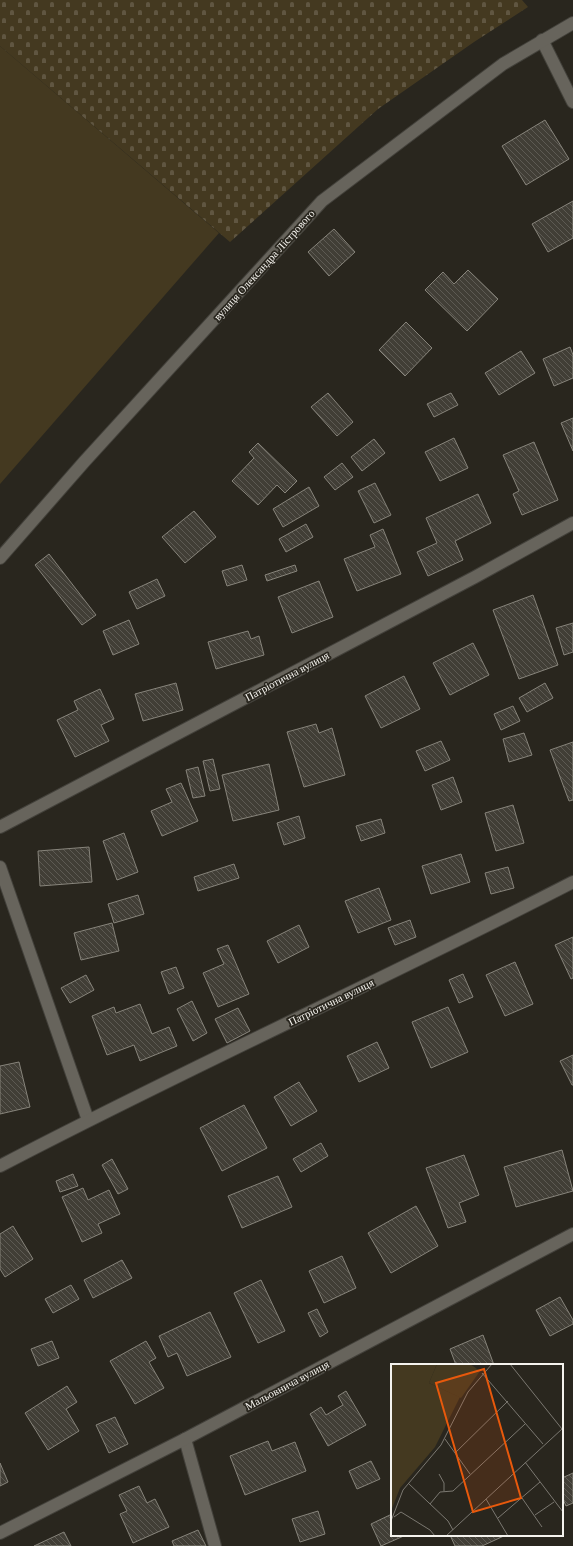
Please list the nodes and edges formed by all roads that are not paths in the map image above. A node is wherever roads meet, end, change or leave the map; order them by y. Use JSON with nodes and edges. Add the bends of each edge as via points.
{"nodes":[{"id":1,"x":573,"y":23,"type":"edge"},
{"id":2,"x":542,"y":40,"type":"junction"},
{"id":3,"x":573,"y":102,"type":"edge"},
{"id":4,"x":573,"y":523,"type":"edge"},
{"id":5,"x":0,"y":558,"type":"edge"},
{"id":6,"x":0,"y":827,"type":"edge"},
{"id":7,"x":0,"y":867,"type":"edge"},
{"id":8,"x":573,"y":882,"type":"edge"},
{"id":9,"x":88,"y":1120,"type":"junction"},
{"id":10,"x":0,"y":1166,"type":"edge"},
{"id":11,"x":573,"y":1234,"type":"edge"},
{"id":12,"x":185,"y":1439,"type":"junction"},
{"id":13,"x":0,"y":1534,"type":"edge"},
{"id":14,"x":215,"y":1546,"type":"edge"}],
"edges":[{"from":1,"to":2,"type":"street","name":"вулиця Олександра Лістрового"},
{"from":2,"to":3,"type":"street"},
{"from":2,"to":5,"type":"street","name":"вулиця Олександра Лістрового","via":[[503,64],[322,201]]},
{"from":4,"to":6,"type":"street","name":"Патріотична вулиця","via":[[461,585]]},
{"from":7,"to":9,"type":"street"},
{"from":8,"to":9,"type":"street","name":"Патріотична вулиця","via":[[463,939]]},
{"from":9,"to":10,"type":"street","name":"Патріотична вулиця"},
{"from":11,"to":12,"type":"street","name":"Мальовнича вулиця"},
{"from":12,"to":13,"type":"street","name":"Мальовнича вулиця"},
{"from":12,"to":14,"type":"street"}]}
